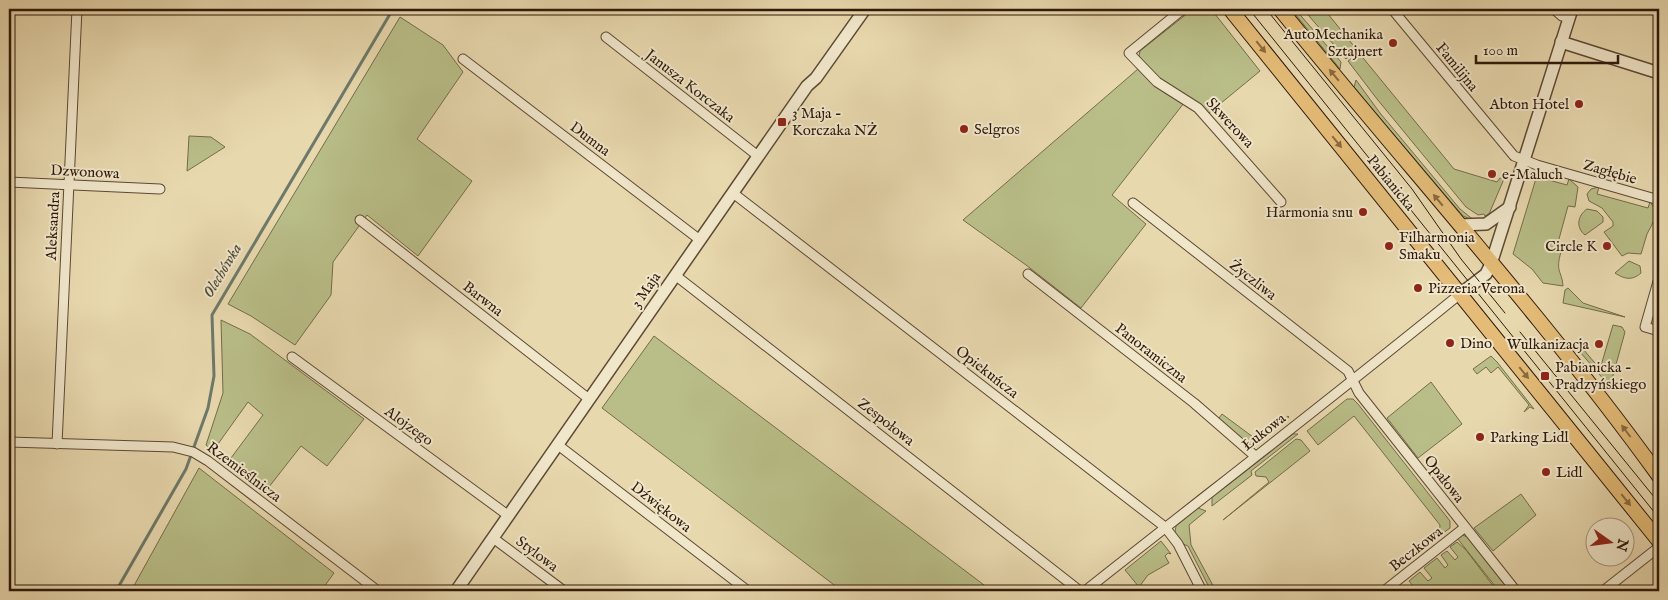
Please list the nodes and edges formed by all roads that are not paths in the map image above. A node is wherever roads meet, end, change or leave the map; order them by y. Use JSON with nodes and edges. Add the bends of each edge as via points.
{"nodes":[{"id":1,"x":77,"y":9,"type":"edge"},
{"id":2,"x":864,"y":9,"type":"edge"},
{"id":3,"x":1183,"y":9,"type":"edge"},
{"id":4,"x":1230,"y":9,"type":"edge"},
{"id":5,"x":1280,"y":9,"type":"edge"},
{"id":6,"x":1392,"y":9,"type":"edge"},
{"id":7,"x":1554,"y":9,"type":"edge"},
{"id":8,"x":1570,"y":13,"type":"edge"},
{"id":9,"x":606,"y":37,"type":"dead end"},
{"id":10,"x":1561,"y":42,"type":"junction"},
{"id":11,"x":463,"y":58,"type":"dead end"},
{"id":12,"x":1659,"y":73,"type":"edge"},
{"id":13,"x":758,"y":156,"type":"junction"},
{"id":14,"x":1525,"y":161,"type":"junction"},
{"id":15,"x":9,"y":182,"type":"edge"},
{"id":16,"x":69,"y":185,"type":"junction"},
{"id":17,"x":160,"y":189,"type":"dead end"},
{"id":18,"x":732,"y":193,"type":"junction"},
{"id":19,"x":1659,"y":200,"type":"edge"},
{"id":20,"x":1280,"y":202,"type":"dead end"},
{"id":21,"x":1133,"y":203,"type":"dead end"},
{"id":22,"x":1510,"y":207,"type":"junction"},
{"id":23,"x":360,"y":220,"type":"dead end"},
{"id":24,"x":1459,"y":225,"type":"junction"},
{"id":25,"x":700,"y":240,"type":"junction"},
{"id":26,"x":1492,"y":264,"type":"junction"},
{"id":27,"x":1028,"y":274,"type":"dead end"},
{"id":28,"x":675,"y":275,"type":"junction"},
{"id":29,"x":1659,"y":278,"type":"edge"},
{"id":30,"x":1460,"y":294,"type":"junction"},
{"id":31,"x":1659,"y":331,"type":"edge"},
{"id":32,"x":292,"y":357,"type":"dead end"},
{"id":33,"x":1354,"y":381,"type":"junction"},
{"id":34,"x":590,"y":399,"type":"junction"},
{"id":35,"x":9,"y":442,"type":"edge"},
{"id":36,"x":57,"y":444,"type":"junction"},
{"id":37,"x":558,"y":445,"type":"junction"},
{"id":38,"x":1255,"y":456,"type":"junction"},
{"id":39,"x":1659,"y":476,"type":"edge"},
{"id":40,"x":509,"y":516,"type":"junction"},
{"id":41,"x":1165,"y":527,"type":"junction"},
{"id":42,"x":1464,"y":528,"type":"junction"},
{"id":43,"x":493,"y":538,"type":"junction"},
{"id":44,"x":1659,"y":541,"type":"edge"},
{"id":45,"x":1659,"y":547,"type":"edge"},
{"id":46,"x":378,"y":591,"type":"edge"},
{"id":47,"x":456,"y":591,"type":"edge"},
{"id":48,"x":564,"y":591,"type":"edge"},
{"id":49,"x":748,"y":591,"type":"edge"},
{"id":50,"x":1080,"y":591,"type":"edge"},
{"id":51,"x":1085,"y":591,"type":"edge"},
{"id":52,"x":1202,"y":591,"type":"edge"},
{"id":53,"x":1384,"y":591,"type":"edge"},
{"id":54,"x":1516,"y":591,"type":"edge"},
{"id":55,"x":1603,"y":591,"type":"edge"}],
"edges":[{"from":1,"to":16,"type":"street","name":"Aleksandra"},
{"from":2,"to":13,"type":"street","name":"3 Maja"},
{"from":3,"to":20,"type":"street","name":"Skwerowa","via":[[1129,53],[1157,82],[1198,108]]},
{"from":4,"to":30,"type":"main road","name":"Pabianicka","one_way":true},
{"from":24,"to":5,"type":"main road","name":"Pabianicka","one_way":true},
{"from":6,"to":14,"type":"street","name":"Familijna","via":[[1504,145],[1514,156]]},
{"from":7,"to":8,"type":"street","via":[[1562,16]]},
{"from":8,"to":10,"type":"street"},
{"from":9,"to":13,"type":"street","name":"Janusza Korczaka"},
{"from":10,"to":12,"type":"street"},
{"from":10,"to":14,"type":"street"},
{"from":11,"to":25,"type":"street","name":"Dumna"},
{"from":13,"to":18,"type":"street","name":"3 Maja"},
{"from":14,"to":19,"type":"street","name":"Zagłębie"},
{"from":14,"to":22,"type":"street"},
{"from":15,"to":16,"type":"street","name":"Dzwonowa"},
{"from":16,"to":17,"type":"street","name":"Dzwonowa"},
{"from":16,"to":36,"type":"street","name":"Aleksandra"},
{"from":18,"to":25,"type":"street","name":"3 Maja"},
{"from":18,"to":41,"type":"street","name":"Opiekuńcza"},
{"from":21,"to":33,"type":"street","name":"Życzliwa","via":[[1348,371]]},
{"from":22,"to":24,"type":"street","via":[[1486,224]]},
{"from":22,"to":26,"type":"street"},
{"from":23,"to":34,"type":"street","name":"Barwna"},
{"from":24,"to":26,"type":"main road","name":"Pabianicka"},
{"from":25,"to":28,"type":"street","name":"3 Maja"},
{"from":26,"to":30,"type":"street","via":[[1486,274]]},
{"from":39,"to":26,"type":"main road","name":"Pabianicka","one_way":true},
{"from":27,"to":38,"type":"street","name":"Panoramiczna","via":[[1194,403]]},
{"from":28,"to":34,"type":"street","name":"3 Maja"},
{"from":28,"to":50,"type":"street","name":"Zespołowa"},
{"from":29,"to":31,"type":"street","via":[[1645,327]]},
{"from":30,"to":33,"type":"street","name":"Łukowa"},
{"from":30,"to":44,"type":"main road","name":"Pabianicka","one_way":true},
{"from":32,"to":40,"type":"street","name":"Alojzego"},
{"from":33,"to":38,"type":"street","name":"Łukowa"},
{"from":33,"to":42,"type":"street","name":"Opałowa","via":[[1359,393]]},
{"from":34,"to":37,"type":"street","name":"3 Maja"},
{"from":35,"to":36,"type":"street","name":"Rzemieślnicza"},
{"from":36,"to":46,"type":"street","name":"Rzemieślnicza","via":[[184,449],[200,455]]},
{"from":37,"to":40,"type":"street","name":"3 Maja"},
{"from":37,"to":49,"type":"street","name":"Dźwiękowa"},
{"from":38,"to":41,"type":"street","name":"Łukowa"},
{"from":40,"to":43,"type":"street","name":"3 Maja"},
{"from":41,"to":51,"type":"street","name":"Łukowa"},
{"from":41,"to":52,"type":"street","name":"Opiekuńcza","via":[[1178,544]]},
{"from":42,"to":53,"type":"street","name":"Beczkowa"},
{"from":42,"to":54,"type":"street","name":"Opałowa"},
{"from":43,"to":47,"type":"street","name":"3 Maja"},
{"from":43,"to":48,"type":"street","name":"Stylowa"},
{"from":45,"to":55,"type":"street"}]}
